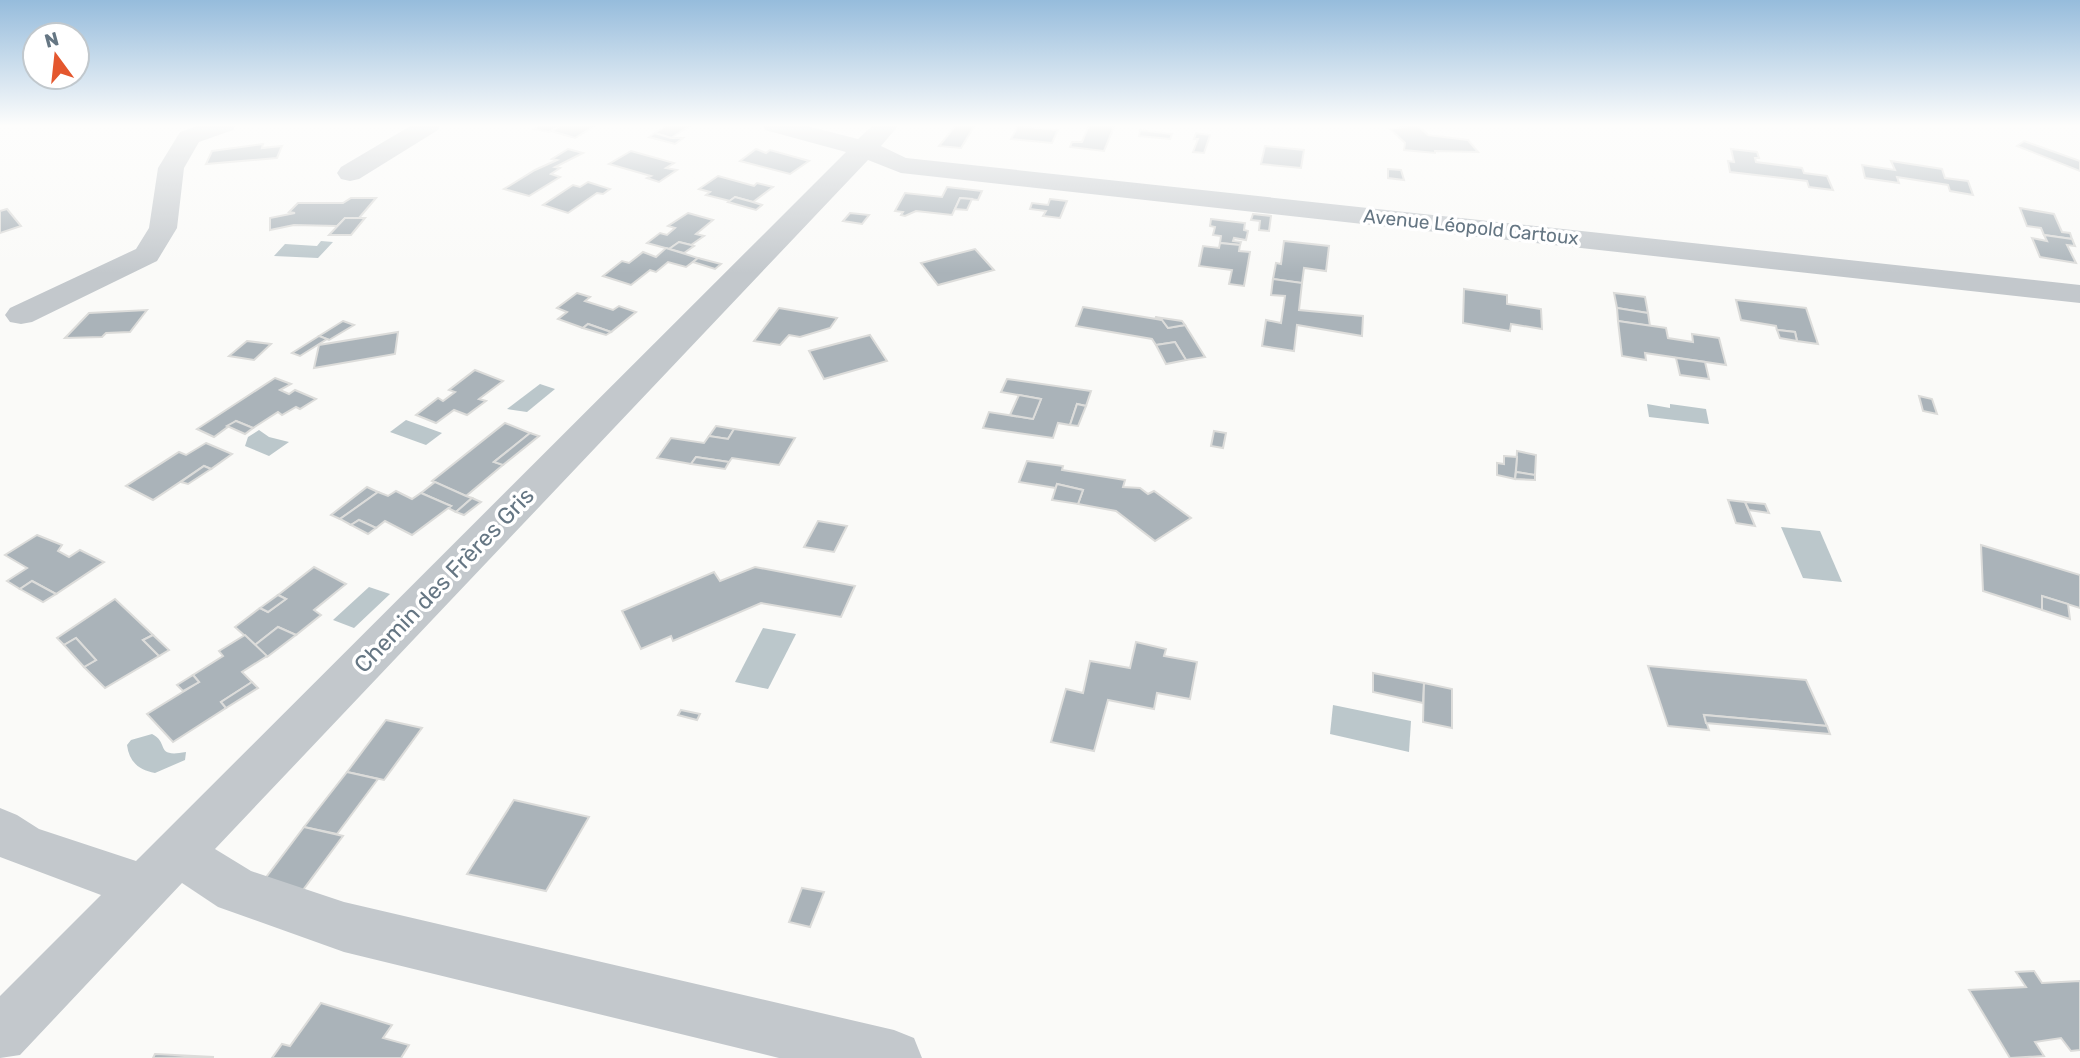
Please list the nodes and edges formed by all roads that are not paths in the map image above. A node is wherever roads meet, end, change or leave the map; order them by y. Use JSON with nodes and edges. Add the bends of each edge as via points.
{"nodes":[{"id":1,"x":170,"y":174,"type":"edge"},
{"id":2,"x":840,"y":174,"type":"edge"},
{"id":3,"x":987,"y":174,"type":"edge"},
{"id":4,"x":2080,"y":294,"type":"edge"},
{"id":5,"x":21,"y":315,"type":"dead end"},
{"id":6,"x":0,"y":830,"type":"edge"},
{"id":7,"x":162,"y":870,"type":"junction"},
{"id":8,"x":0,"y":1035,"type":"edge"},
{"id":9,"x":894,"y":1058,"type":"edge"}],
"edges":[{"from":1,"to":5,"type":"street","via":[[163,228],[146,255]]},
{"from":2,"to":7,"type":"street","name":"Chemin des Frères Gris"},
{"from":3,"to":4,"type":"street","name":"Avenue Léopold Cartoux"},
{"from":6,"to":7,"type":"street","via":[[24,846]]},
{"from":7,"to":8,"type":"street","name":"Chemin des Frères Gris"},
{"from":7,"to":9,"type":"street","via":[[344,926]]}]}
